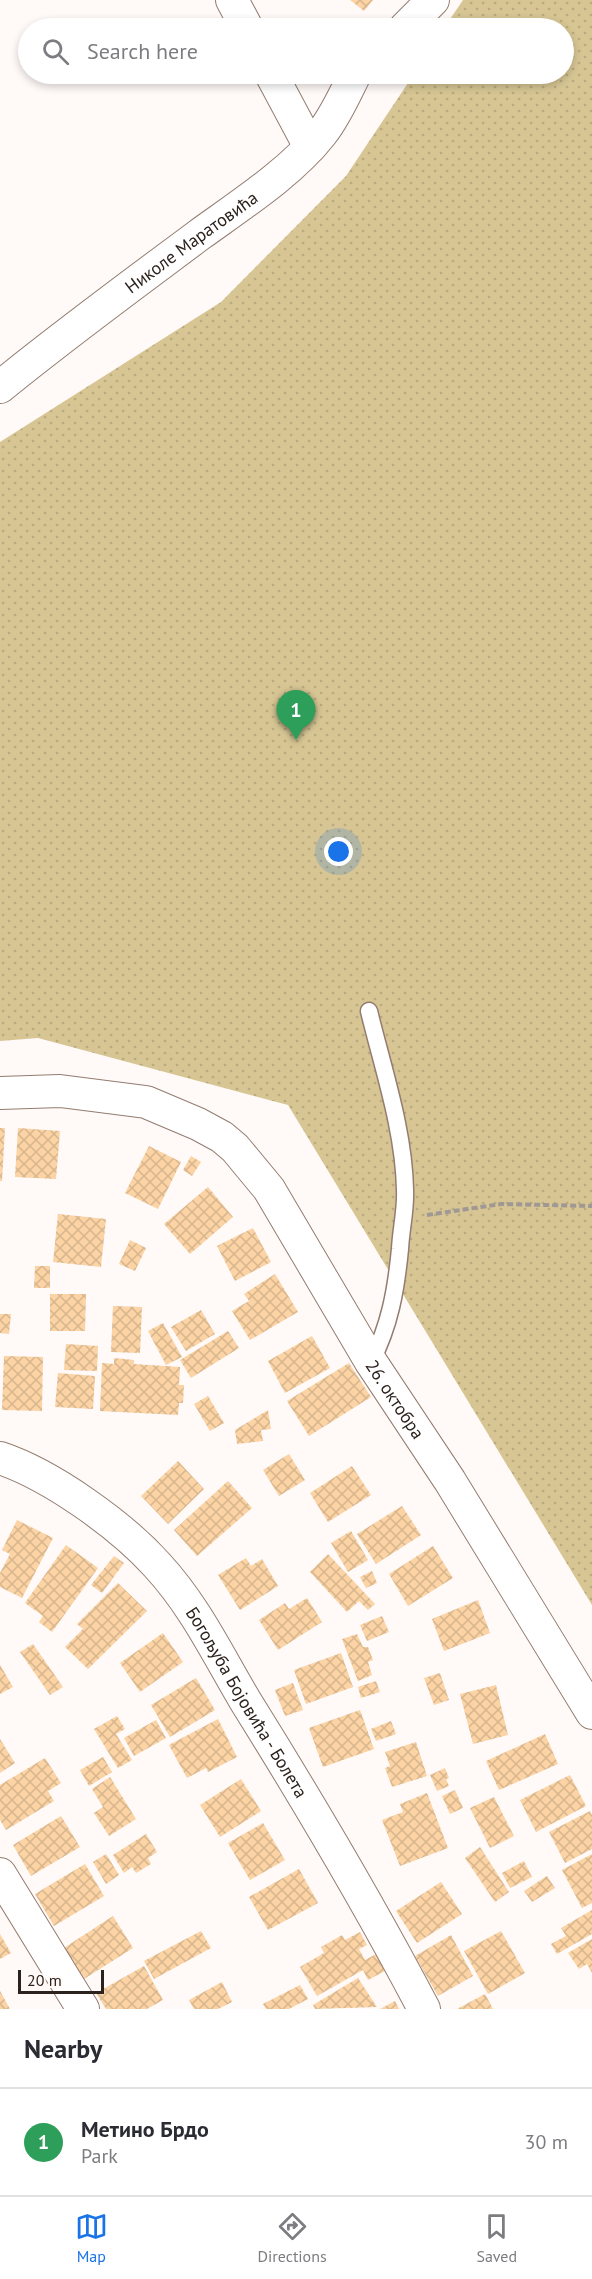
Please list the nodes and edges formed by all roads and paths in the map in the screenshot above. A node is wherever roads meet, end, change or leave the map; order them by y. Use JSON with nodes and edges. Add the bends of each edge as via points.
{"nodes":[{"id":1,"x":232,"y":0,"type":"edge"},
{"id":2,"x":432,"y":0,"type":"edge"},
{"id":3,"x":242,"y":18,"type":"edge"},
{"id":4,"x":416,"y":18,"type":"edge"},
{"id":5,"x":276,"y":84,"type":"edge"},
{"id":6,"x":350,"y":84,"type":"edge"},
{"id":7,"x":309,"y":147,"type":"junction"},
{"id":8,"x":0,"y":387,"type":"edge"},
{"id":9,"x":369,"y":1011,"type":"dead end"},
{"id":10,"x":0,"y":1093,"type":"edge"},
{"id":11,"x":592,"y":1206,"type":"edge"},
{"id":12,"x":403,"y":1220,"type":"junction"},
{"id":13,"x":371,"y":1362,"type":"junction"},
{"id":14,"x":0,"y":1458,"type":"edge"},
{"id":15,"x":592,"y":1713,"type":"edge"},
{"id":16,"x":0,"y":1874,"type":"edge"},
{"id":17,"x":83,"y":2009,"type":"edge"},
{"id":18,"x":424,"y":2009,"type":"edge"}],
"edges":[{"from":1,"to":3,"type":"street"},
{"from":2,"to":4,"type":"street"},
{"from":5,"to":7,"type":"street"},
{"from":6,"to":7,"type":"street","name":"Николе Маратовића","via":[[332,119]]},
{"from":7,"to":8,"type":"street","name":"Николе Маратовића","via":[[258,192]]},
{"from":9,"to":12,"type":"lane","via":[[400,1148],[405,1190]]},
{"from":10,"to":13,"type":"street","name":"26. октобра","via":[[71,1093],[146,1102],[222,1137],[269,1189]]},
{"from":11,"to":12,"type":"path","via":[[501,1204]]},
{"from":12,"to":13,"type":"lane","via":[[392,1309]]},
{"from":13,"to":15,"type":"street","name":"26. октобра","via":[[450,1481]]},
{"from":14,"to":18,"type":"street","name":"Богољуба Бојовића - Болета","via":[[93,1510],[141,1548],[174,1584],[210,1636],[314,1812]]},
{"from":16,"to":17,"type":"street"}]}
